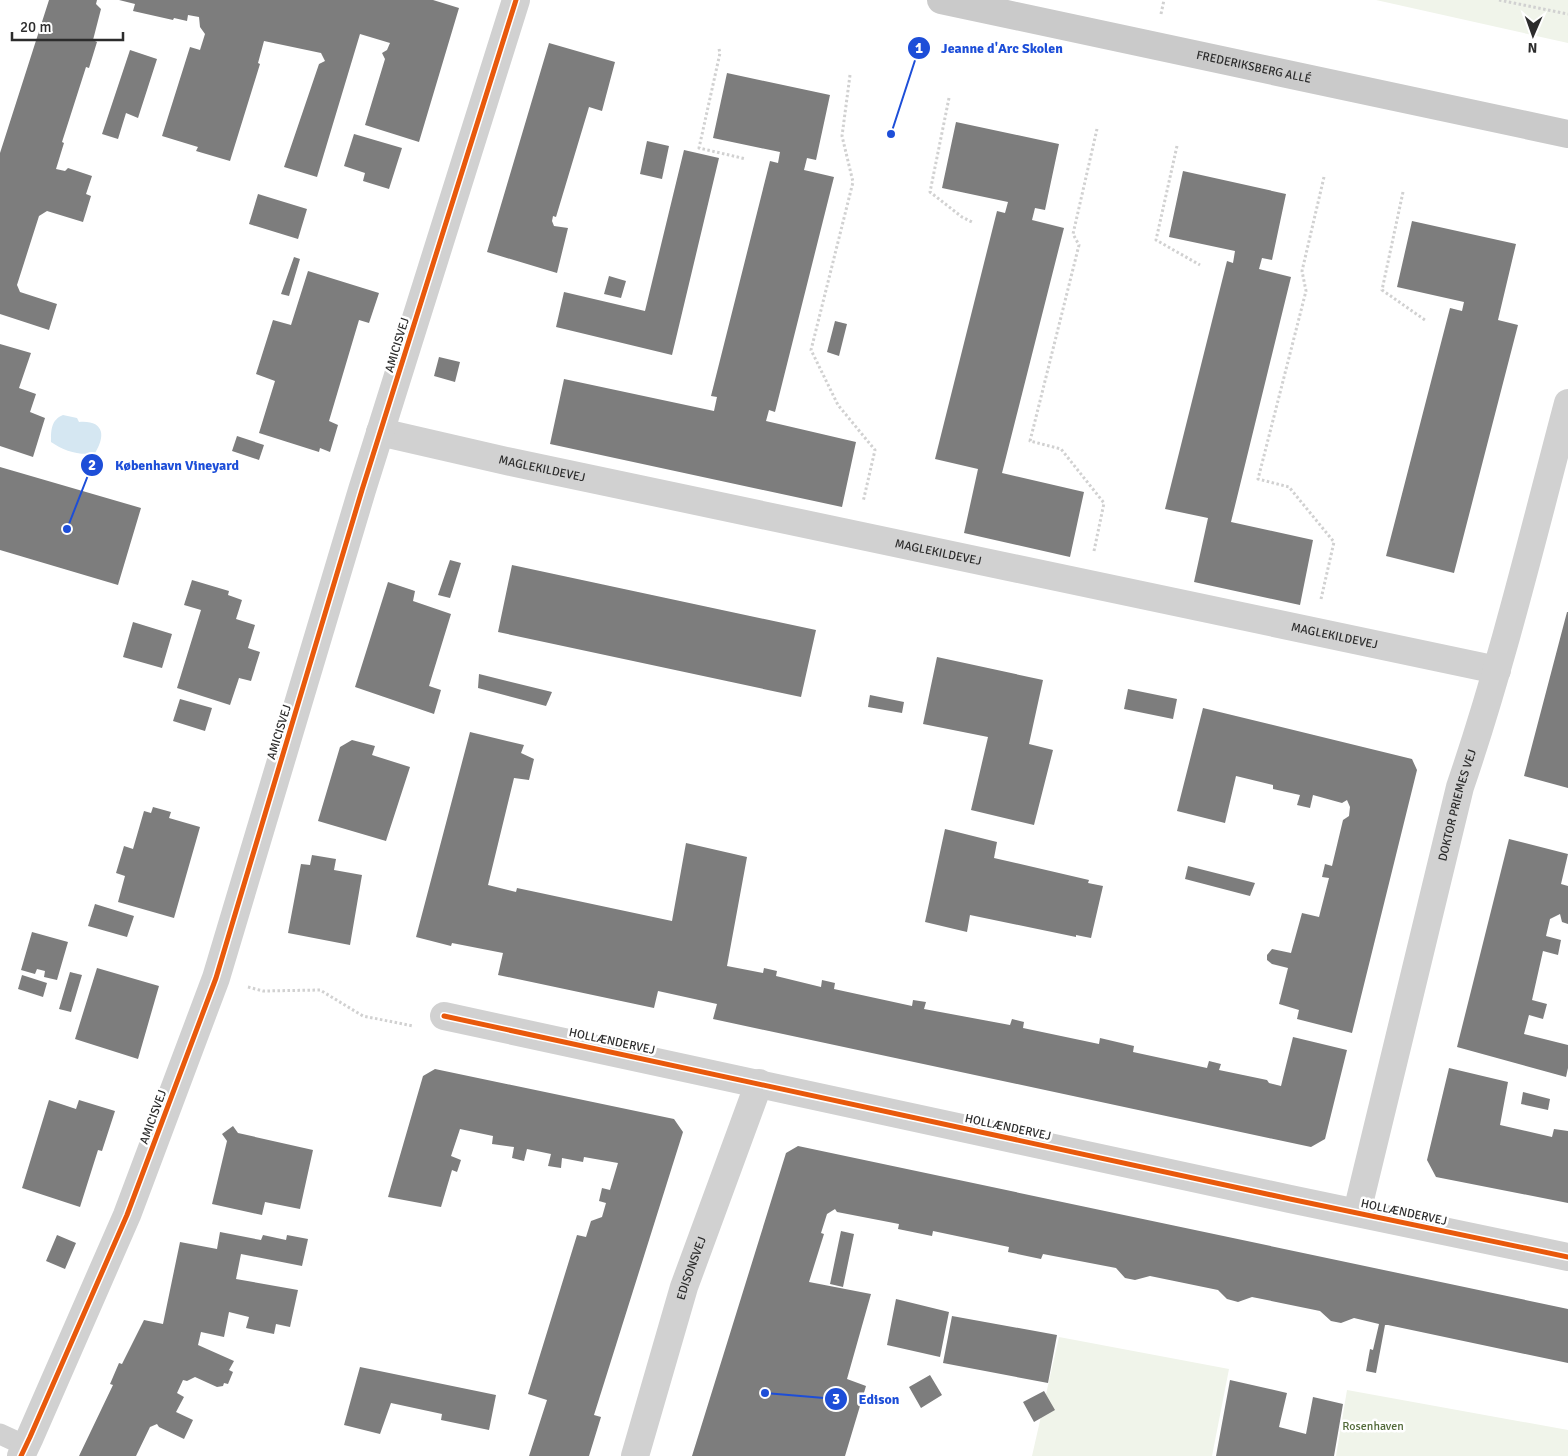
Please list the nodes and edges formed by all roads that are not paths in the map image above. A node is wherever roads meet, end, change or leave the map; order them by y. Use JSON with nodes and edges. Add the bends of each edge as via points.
{"nodes":[{"id":1,"x":516,"y":0,"type":"edge"},
{"id":2,"x":941,"y":0,"type":"edge"},
{"id":3,"x":1568,"y":134,"type":"edge"},
{"id":4,"x":1568,"y":403,"type":"edge"},
{"id":5,"x":380,"y":432,"type":"junction"},
{"id":6,"x":1496,"y":670,"type":"junction"},
{"id":7,"x":444,"y":1016,"type":"road end"},
{"id":8,"x":759,"y":1083,"type":"junction"},
{"id":9,"x":1356,"y":1212,"type":"junction"},
{"id":10,"x":1568,"y":1256,"type":"edge"},
{"id":11,"x":0,"y":1434,"type":"edge"},
{"id":12,"x":23,"y":1451,"type":"edge"},
{"id":13,"x":636,"y":1456,"type":"edge"}],
"edges":[{"from":1,"to":5,"type":"street","name":"AMICISVEJ"},
{"from":2,"to":3,"type":"street","name":"FREDERIKSBERG ALLÉ"},
{"from":4,"to":6,"type":"street","name":"DOKTOR PRIEMES VEJ"},
{"from":5,"to":6,"type":"street","name":"MAGLEKILDEVEJ"},
{"from":5,"to":12,"type":"street","name":"AMICISVEJ","via":[[216,978],[127,1215]]},
{"from":6,"to":9,"type":"street","name":"DOKTOR PRIEMES VEJ","via":[[1460,787]]},
{"from":7,"to":8,"type":"street","name":"HOLLÆNDERVEJ"},
{"from":8,"to":9,"type":"street","name":"HOLLÆNDERVEJ"},
{"from":8,"to":13,"type":"street","name":"EDISONSVEJ","via":[[684,1287]]},
{"from":9,"to":10,"type":"street","name":"HOLLÆNDERVEJ"},
{"from":11,"to":12,"type":"lane"}]}
